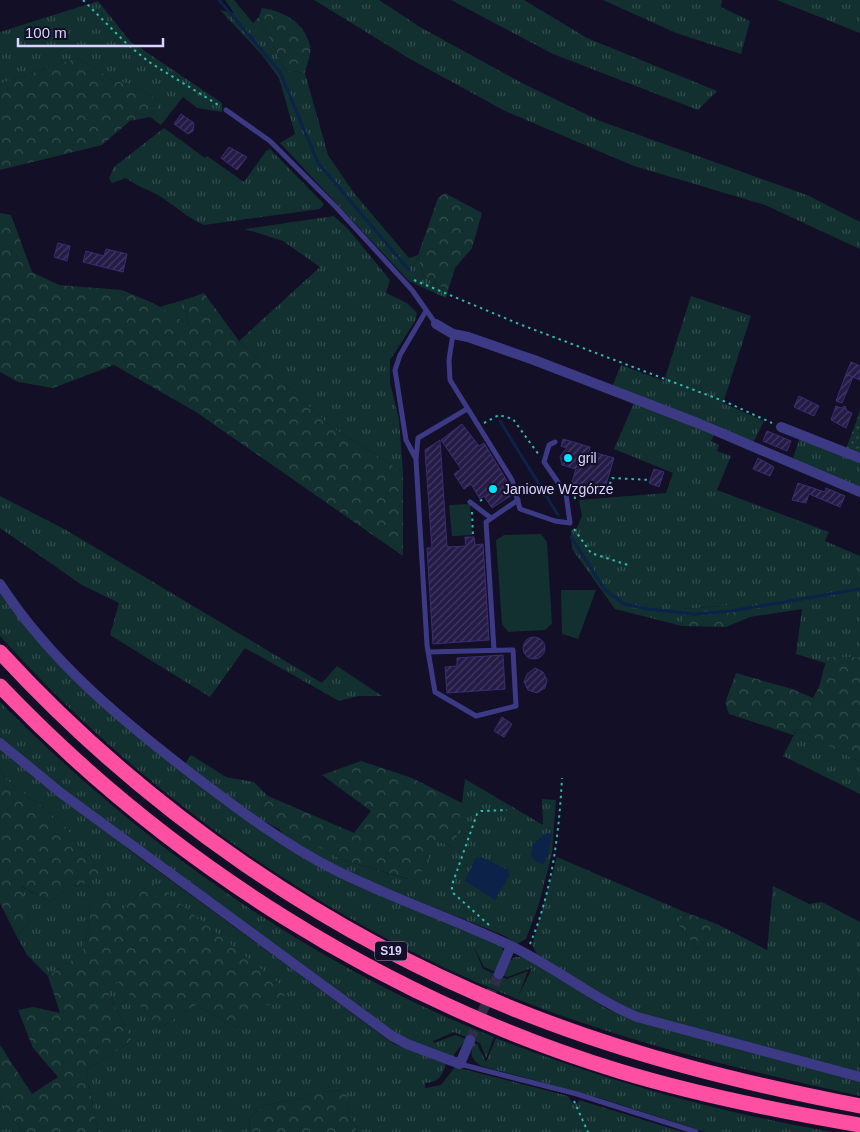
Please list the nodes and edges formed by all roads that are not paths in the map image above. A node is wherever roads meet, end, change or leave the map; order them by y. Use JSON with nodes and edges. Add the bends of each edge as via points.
{"nodes":[{"id":1,"x":226,"y":110,"type":"road end"},
{"id":2,"x":426,"y":311,"type":"junction"},
{"id":3,"x":436,"y":324,"type":"joint"},
{"id":4,"x":453,"y":334,"type":"junction"},
{"id":5,"x":467,"y":409,"type":"junction"},
{"id":6,"x":781,"y":427,"type":"road end"},
{"id":7,"x":555,"y":442,"type":"dead end"},
{"id":8,"x":860,"y":458,"type":"edge"},
{"id":9,"x":416,"y":460,"type":"junction"},
{"id":10,"x":860,"y":492,"type":"edge"},
{"id":11,"x":518,"y":500,"type":"junction"},
{"id":12,"x":470,"y":502,"type":"dead end"},
{"id":13,"x":491,"y":518,"type":"junction"},
{"id":14,"x":0,"y":584,"type":"edge"},
{"id":15,"x":494,"y":650,"type":"junction"},
{"id":16,"x":0,"y":652,"type":"edge"},
{"id":17,"x":428,"y":652,"type":"junction"},
{"id":18,"x":0,"y":686,"type":"edge"},
{"id":19,"x":0,"y":743,"type":"edge"},
{"id":20,"x":511,"y":946,"type":"junction"},
{"id":21,"x":499,"y":974,"type":"tunnel mouth"},
{"id":22,"x":470,"y":1040,"type":"tunnel mouth"},
{"id":23,"x":460,"y":1064,"type":"junction"},
{"id":24,"x":860,"y":1077,"type":"edge"},
{"id":25,"x":860,"y":1106,"type":"edge"},
{"id":26,"x":860,"y":1125,"type":"edge"},
{"id":27,"x":696,"y":1132,"type":"edge"}],
"edges":[{"from":1,"to":2,"type":"lane","via":[[270,141],[336,206],[402,278]]},
{"from":2,"to":3,"type":"lane"},
{"from":2,"to":9,"type":"lane","via":[[400,355],[395,370],[406,440]]},
{"from":3,"to":4,"type":"street"},
{"from":4,"to":5,"type":"lane","via":[[450,380]]},
{"from":4,"to":10,"type":"street","via":[[478,340],[642,402]]},
{"from":5,"to":9,"type":"lane","via":[[418,438]]},
{"from":5,"to":11,"type":"lane","via":[[512,480]]},
{"from":6,"to":8,"type":"street"},
{"from":7,"to":11,"type":"lane","via":[[549,445],[544,462],[566,494],[570,523],[529,513],[520,509]]},
{"from":9,"to":17,"type":"lane"},
{"from":11,"to":13,"type":"lane"},
{"from":12,"to":13,"type":"lane"},
{"from":13,"to":15,"type":"lane","via":[[486,522]]},
{"from":14,"to":20,"type":"street","via":[[27,621],[92,694],[244,815],[337,871]]},
{"from":15,"to":17,"type":"lane"},
{"from":15,"to":17,"type":"lane","via":[[513,650],[516,706],[476,716],[435,692]]},
{"from":16,"to":25,"type":"highway","number":"S19","via":[[52,707],[112,762],[181,817],[268,880],[369,940],[478,994],[599,1040],[702,1071]]},
{"from":18,"to":26,"type":"highway","number":"S19","via":[[94,777],[162,833],[278,914],[407,986],[524,1038],[619,1071],[759,1107]]},
{"from":19,"to":23,"type":"street","via":[[61,793],[392,1036]]},
{"from":20,"to":21,"type":"street"},
{"from":20,"to":24,"type":"street","via":[[609,1006],[637,1017]]},
{"from":22,"to":23,"type":"street"},
{"from":23,"to":27,"type":"lane","via":[[571,1092]]}]}
